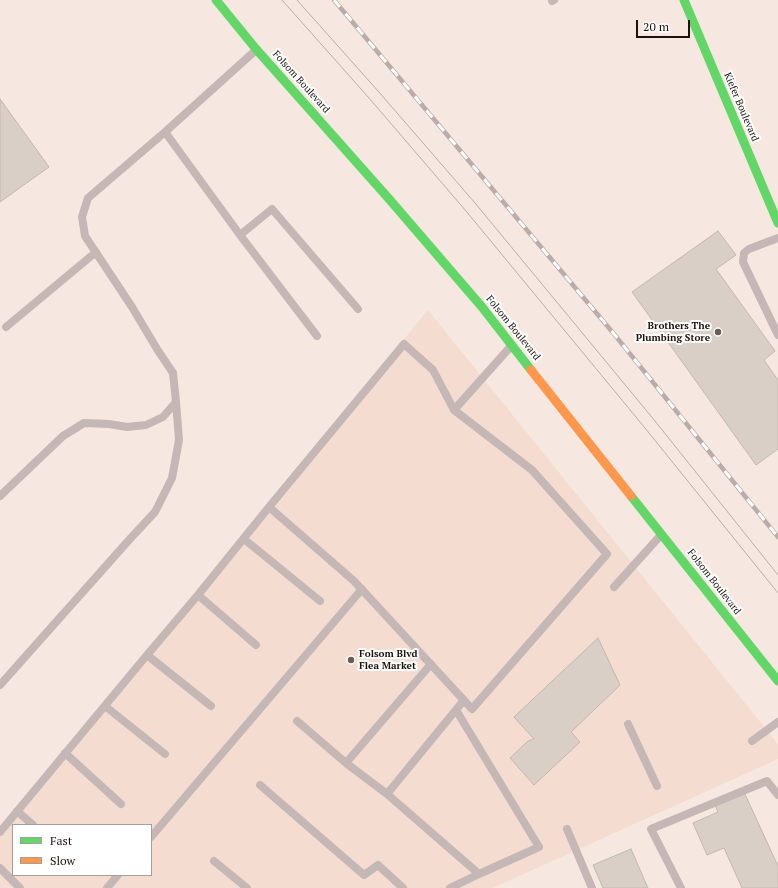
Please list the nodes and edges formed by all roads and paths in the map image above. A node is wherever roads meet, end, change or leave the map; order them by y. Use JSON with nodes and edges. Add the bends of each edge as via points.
{"nodes":[{"id":1,"x":216,"y":0,"type":"edge"},
{"id":2,"x":684,"y":0,"type":"edge"},
{"id":3,"x":256,"y":49,"type":"junction"},
{"id":4,"x":165,"y":132,"type":"junction"},
{"id":5,"x":775,"y":207,"type":"edge"},
{"id":6,"x":778,"y":223,"type":"edge"},
{"id":7,"x":240,"y":235,"type":"junction"},
{"id":8,"x":778,"y":238,"type":"edge"},
{"id":9,"x":96,"y":252,"type":"junction"},
{"id":10,"x":358,"y":309,"type":"dead end"},
{"id":11,"x":6,"y":327,"type":"dead end"},
{"id":12,"x":778,"y":335,"type":"edge"},
{"id":13,"x":317,"y":336,"type":"dead end"},
{"id":14,"x":512,"y":345,"type":"junction"},
{"id":15,"x":176,"y":402,"type":"junction"},
{"id":16,"x":454,"y":410,"type":"junction"},
{"id":17,"x":0,"y":496,"type":"edge"},
{"id":18,"x":269,"y":507,"type":"junction"},
{"id":19,"x":662,"y":535,"type":"junction"},
{"id":20,"x":244,"y":539,"type":"junction"},
{"id":21,"x":614,"y":587,"type":"dead end"},
{"id":22,"x":362,"y":589,"type":"junction"},
{"id":23,"x":198,"y":595,"type":"junction"},
{"id":24,"x":320,"y":601,"type":"dead end"},
{"id":25,"x":256,"y":645,"type":"dead end"},
{"id":26,"x":147,"y":655,"type":"junction"},
{"id":27,"x":430,"y":664,"type":"junction"},
{"id":28,"x":778,"y":681,"type":"edge"},
{"id":29,"x":0,"y":684,"type":"edge"},
{"id":30,"x":464,"y":700,"type":"junction"},
{"id":31,"x":105,"y":706,"type":"junction"},
{"id":32,"x":211,"y":706,"type":"dead end"},
{"id":33,"x":456,"y":710,"type":"junction"},
{"id":34,"x":297,"y":721,"type":"dead end"},
{"id":35,"x":778,"y":722,"type":"edge"},
{"id":36,"x":628,"y":724,"type":"dead end"},
{"id":37,"x":752,"y":741,"type":"dead end"},
{"id":38,"x":65,"y":753,"type":"junction"},
{"id":39,"x":165,"y":754,"type":"dead end"},
{"id":40,"x":346,"y":763,"type":"junction"},
{"id":41,"x":260,"y":786,"type":"dead end"},
{"id":42,"x":657,"y":786,"type":"dead end"},
{"id":43,"x":386,"y":794,"type":"junction"},
{"id":44,"x":778,"y":795,"type":"edge"},
{"id":45,"x":121,"y":804,"type":"dead end"},
{"id":46,"x":17,"y":811,"type":"junction"},
{"id":47,"x":31,"y":824,"type":"edge"},
{"id":48,"x":567,"y":829,"type":"dead end"},
{"id":49,"x":0,"y":832,"type":"edge"},
{"id":50,"x":152,"y":836,"type":"edge"},
{"id":51,"x":214,"y":861,"type":"dead end"},
{"id":52,"x":0,"y":868,"type":"edge"},
{"id":53,"x":479,"y":874,"type":"junction"},
{"id":54,"x":117,"y":876,"type":"edge"},
{"id":55,"x":20,"y":888,"type":"edge"},
{"id":56,"x":107,"y":888,"type":"edge"},
{"id":57,"x":247,"y":888,"type":"edge"},
{"id":58,"x":404,"y":888,"type":"edge"},
{"id":59,"x":450,"y":888,"type":"edge"},
{"id":60,"x":592,"y":888,"type":"edge"},
{"id":61,"x":681,"y":888,"type":"edge"}],
"edges":[{"from":1,"to":3,"type":"main road","name":"Folsom Boulevard"},
{"from":2,"to":5,"type":"main road","name":"Kiefer Boulevard"},
{"from":3,"to":4,"type":"lane"},
{"from":3,"to":14,"type":"main road","name":"Folsom Boulevard","via":[[390,200]]},
{"from":4,"to":7,"type":"lane"},
{"from":4,"to":9,"type":"lane","via":[[88,198],[82,217],[85,236]]},
{"from":5,"to":6,"type":"main road","name":"Kiefer Boulevard"},
{"from":7,"to":10,"type":"lane","via":[[272,209]]},
{"from":7,"to":13,"type":"lane"},
{"from":8,"to":12,"type":"lane","via":[[749,249],[744,253],[743,262]]},
{"from":9,"to":11,"type":"lane"},
{"from":9,"to":15,"type":"lane","via":[[173,373]]},
{"from":14,"to":16,"type":"lane"},
{"from":14,"to":19,"type":"main road","name":"Folsom Boulevard"},
{"from":15,"to":17,"type":"lane","via":[[163,417],[146,425],[127,427],[84,423],[63,436]]},
{"from":15,"to":29,"type":"lane","via":[[179,440],[172,478],[155,512]]},
{"from":16,"to":18,"type":"lane","via":[[433,370],[404,344]]},
{"from":16,"to":30,"type":"lane","via":[[532,470],[607,554],[472,709]]},
{"from":18,"to":20,"type":"lane"},
{"from":18,"to":22,"type":"lane"},
{"from":19,"to":21,"type":"lane"},
{"from":19,"to":28,"type":"main road","name":"Folsom Boulevard"},
{"from":20,"to":23,"type":"lane"},
{"from":20,"to":24,"type":"lane"},
{"from":22,"to":27,"type":"lane"},
{"from":22,"to":50,"type":"lane"},
{"from":23,"to":25,"type":"lane"},
{"from":23,"to":26,"type":"lane"},
{"from":26,"to":31,"type":"lane"},
{"from":26,"to":32,"type":"lane"},
{"from":27,"to":30,"type":"lane"},
{"from":27,"to":40,"type":"lane"},
{"from":30,"to":33,"type":"lane"},
{"from":31,"to":38,"type":"lane"},
{"from":31,"to":39,"type":"lane"},
{"from":33,"to":43,"type":"lane"},
{"from":33,"to":53,"type":"lane","via":[[539,846]]},
{"from":34,"to":40,"type":"lane"},
{"from":35,"to":37,"type":"lane"},
{"from":36,"to":42,"type":"lane"},
{"from":38,"to":45,"type":"lane"},
{"from":38,"to":46,"type":"lane"},
{"from":40,"to":43,"type":"lane"},
{"from":41,"to":58,"type":"lane","via":[[364,875],[378,865]]},
{"from":43,"to":53,"type":"lane"},
{"from":44,"to":61,"type":"lane","via":[[767,781],[651,829]]},
{"from":46,"to":47,"type":"lane"},
{"from":46,"to":49,"type":"lane"},
{"from":48,"to":60,"type":"lane"},
{"from":51,"to":57,"type":"lane"},
{"from":52,"to":55,"type":"lane"},
{"from":53,"to":59,"type":"lane"},
{"from":54,"to":56,"type":"lane"}]}
